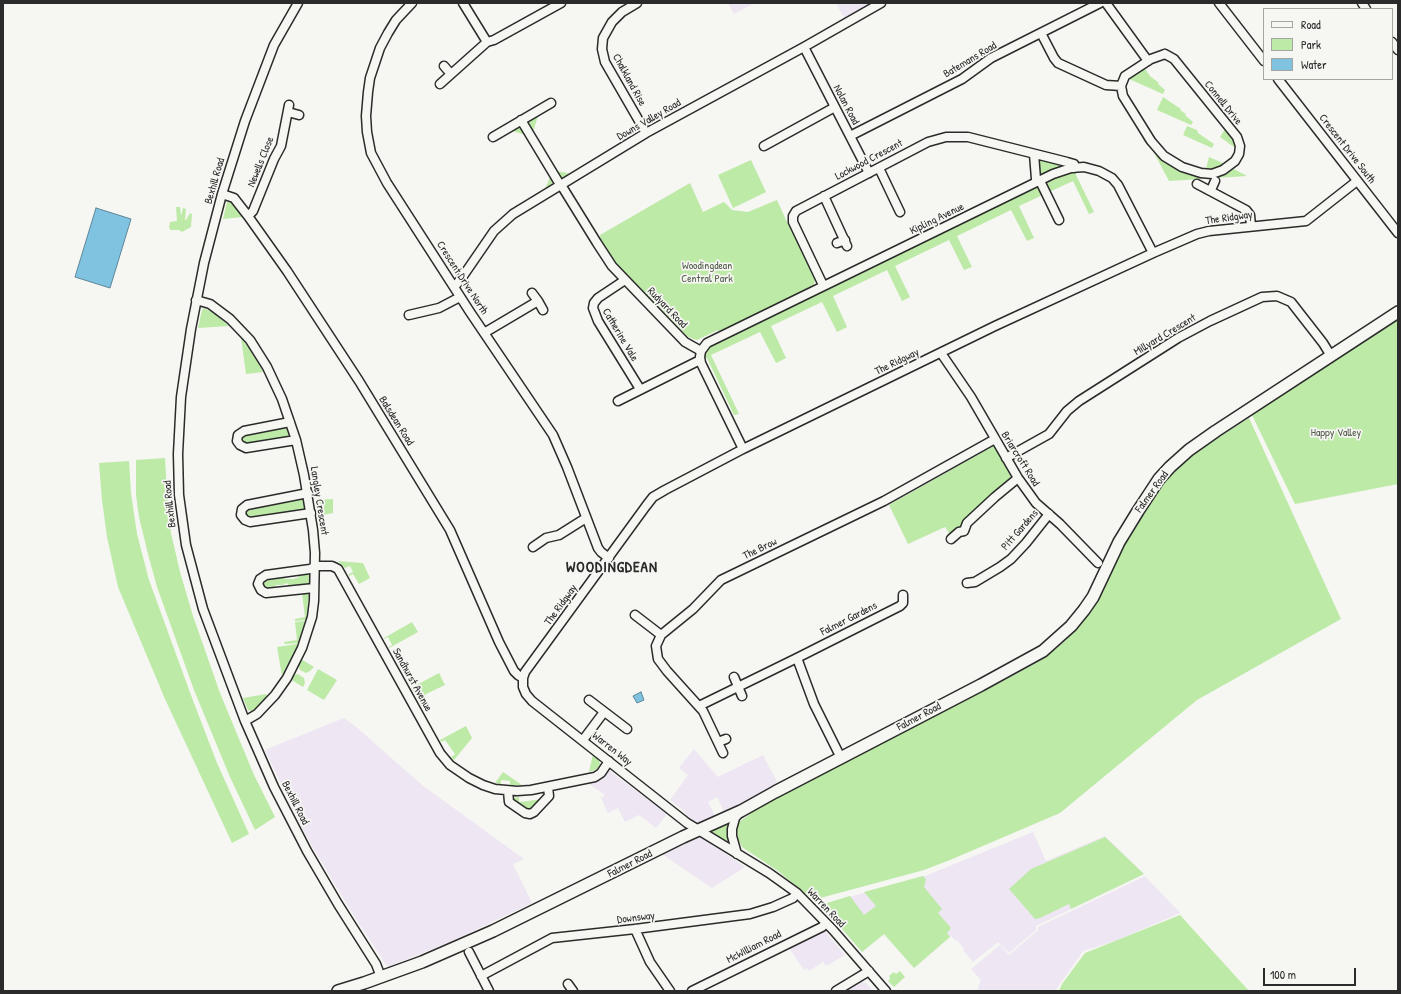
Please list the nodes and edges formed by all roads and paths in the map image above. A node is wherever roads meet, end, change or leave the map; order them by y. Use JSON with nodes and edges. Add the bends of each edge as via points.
{"nodes":[{"id":1,"x":298,"y":3,"type":"edge"},
{"id":2,"x":412,"y":3,"type":"edge"},
{"id":3,"x":463,"y":3,"type":"edge"},
{"id":4,"x":561,"y":3,"type":"edge"},
{"id":5,"x":637,"y":3,"type":"edge"},
{"id":6,"x":881,"y":3,"type":"edge"},
{"id":7,"x":1100,"y":3,"type":"edge"},
{"id":8,"x":1106,"y":3,"type":"edge"},
{"id":9,"x":1218,"y":3,"type":"edge"},
{"id":10,"x":1041,"y":33,"type":"junction"},
{"id":11,"x":487,"y":42,"type":"junction"},
{"id":12,"x":804,"y":47,"type":"junction"},
{"id":13,"x":1263,"y":60,"type":"edge"},
{"id":14,"x":1148,"y":61,"type":"junction"},
{"id":15,"x":444,"y":66,"type":"dead end"},
{"id":16,"x":451,"y":74,"type":"junction"},
{"id":17,"x":1279,"y":80,"type":"edge"},
{"id":18,"x":440,"y":84,"type":"dead end"},
{"id":19,"x":1120,"y":86,"type":"junction"},
{"id":20,"x":551,"y":103,"type":"dead end"},
{"id":21,"x":835,"y":107,"type":"junction"},
{"id":22,"x":299,"y":115,"type":"dead end"},
{"id":23,"x":521,"y":120,"type":"junction"},
{"id":24,"x":646,"y":133,"type":"junction"},
{"id":25,"x":850,"y":136,"type":"junction"},
{"id":26,"x":493,"y":137,"type":"dead end"},
{"id":27,"x":764,"y":146,"type":"dead end"},
{"id":28,"x":1034,"y":154,"type":"junction"},
{"id":29,"x":879,"y":168,"type":"junction"},
{"id":30,"x":1074,"y":168,"type":"junction"},
{"id":31,"x":869,"y":173,"type":"junction"},
{"id":32,"x":1215,"y":181,"type":"dead end"},
{"id":33,"x":1357,"y":181,"type":"junction"},
{"id":34,"x":1039,"y":182,"type":"junction"},
{"id":35,"x":1197,"y":184,"type":"dead end"},
{"id":36,"x":561,"y":186,"type":"junction"},
{"id":37,"x":1211,"y":190,"type":"junction"},
{"id":38,"x":222,"y":194,"type":"junction"},
{"id":39,"x":824,"y":196,"type":"junction"},
{"id":40,"x":900,"y":212,"type":"dead end"},
{"id":41,"x":248,"y":216,"type":"junction"},
{"id":42,"x":1059,"y":220,"type":"dead end"},
{"id":43,"x":1251,"y":226,"type":"junction"},
{"id":44,"x":1398,"y":233,"type":"edge"},
{"id":45,"x":843,"y":243,"type":"dead end"},
{"id":46,"x":1153,"y":253,"type":"junction"},
{"id":47,"x":625,"y":280,"type":"junction"},
{"id":48,"x":823,"y":285,"type":"junction"},
{"id":49,"x":454,"y":287,"type":"junction"},
{"id":50,"x":532,"y":293,"type":"dead end"},
{"id":51,"x":460,"y":297,"type":"junction"},
{"id":52,"x":196,"y":300,"type":"junction"},
{"id":53,"x":538,"y":301,"type":"junction"},
{"id":54,"x":543,"y":310,"type":"dead end"},
{"id":55,"x":1398,"y":312,"type":"edge"},
{"id":56,"x":415,"y":316,"type":"dead end"},
{"id":57,"x":484,"y":333,"type":"junction"},
{"id":58,"x":701,"y":351,"type":"junction"},
{"id":59,"x":941,"y":353,"type":"junction"},
{"id":60,"x":1331,"y":356,"type":"junction"},
{"id":61,"x":700,"y":360,"type":"junction"},
{"id":62,"x":640,"y":390,"type":"junction"},
{"id":63,"x":618,"y":401,"type":"dead end"},
{"id":64,"x":290,"y":422,"type":"junction"},
{"id":65,"x":995,"y":439,"type":"junction"},
{"id":66,"x":296,"y":440,"type":"junction"},
{"id":67,"x":743,"y":449,"type":"junction"},
{"id":68,"x":1006,"y":458,"type":"junction"},
{"id":69,"x":1018,"y":478,"type":"junction"},
{"id":70,"x":308,"y":493,"type":"junction"},
{"id":71,"x":311,"y":513,"type":"junction"},
{"id":72,"x":1049,"y":514,"type":"junction"},
{"id":73,"x":586,"y":518,"type":"junction"},
{"id":74,"x":951,"y":539,"type":"dead end"},
{"id":75,"x":539,"y":546,"type":"dead end"},
{"id":76,"x":609,"y":558,"type":"junction"},
{"id":77,"x":1098,"y":563,"type":"dead end"},
{"id":78,"x":315,"y":567,"type":"junction"},
{"id":79,"x":967,"y":583,"type":"dead end"},
{"id":80,"x":314,"y":588,"type":"junction"},
{"id":81,"x":903,"y":595,"type":"dead end"},
{"id":82,"x":635,"y":615,"type":"dead end"},
{"id":83,"x":661,"y":635,"type":"junction"},
{"id":84,"x":797,"y":658,"type":"junction"},
{"id":85,"x":734,"y":677,"type":"dead end"},
{"id":86,"x":523,"y":678,"type":"junction"},
{"id":87,"x":738,"y":686,"type":"junction"},
{"id":88,"x":742,"y":696,"type":"dead end"},
{"id":89,"x":589,"y":700,"type":"dead end"},
{"id":90,"x":699,"y":706,"type":"junction"},
{"id":91,"x":604,"y":712,"type":"junction"},
{"id":92,"x":244,"y":721,"type":"junction"},
{"id":93,"x":627,"y":729,"type":"dead end"},
{"id":94,"x":583,"y":740,"type":"junction"},
{"id":95,"x":723,"y":753,"type":"dead end"},
{"id":96,"x":841,"y":758,"type":"junction"},
{"id":97,"x":609,"y":761,"type":"junction"},
{"id":98,"x":548,"y":787,"type":"junction"},
{"id":99,"x":508,"y":791,"type":"junction"},
{"id":100,"x":741,"y":811,"type":"junction"},
{"id":101,"x":698,"y":830,"type":"junction"},
{"id":102,"x":737,"y":854,"type":"junction"},
{"id":103,"x":797,"y":894,"type":"junction"},
{"id":104,"x":826,"y":923,"type":"junction"},
{"id":105,"x":634,"y":929,"type":"junction"},
{"id":106,"x":469,"y":952,"type":"dead end"},
{"id":107,"x":869,"y":971,"type":"junction"},
{"id":108,"x":481,"y":976,"type":"junction"},
{"id":109,"x":381,"y":977,"type":"junction"},
{"id":110,"x":338,"y":991,"type":"edge"},
{"id":111,"x":489,"y":991,"type":"edge"},
{"id":112,"x":670,"y":991,"type":"edge"},
{"id":113,"x":692,"y":991,"type":"edge"},
{"id":114,"x":836,"y":991,"type":"edge"},
{"id":115,"x":886,"y":991,"type":"edge"}],
"edges":[{"from":1,"to":38,"type":"street","name":"Bexhill Road","via":[[280,33],[266,65]]},
{"from":2,"to":49,"type":"street","name":"Crescent Drive North","via":[[388,33],[374,64],[366,104],[368,137],[371,153],[384,178]]},
{"from":3,"to":11,"type":"street"},
{"from":4,"to":11,"type":"street"},
{"from":5,"to":24,"type":"street","name":"Chalkland Rise","via":[[612,22],[603,38],[602,50],[605,62]]},
{"from":6,"to":12,"type":"street","name":"Downs Valley Road"},
{"from":7,"to":10,"type":"street","name":"Batemans Road"},
{"from":8,"to":14,"type":"street"},
{"from":9,"to":13,"type":"street"},
{"from":10,"to":19,"type":"street","via":[[1058,63],[1106,85]]},
{"from":10,"to":25,"type":"street","name":"Batemans Road","via":[[991,58],[962,79]]},
{"from":11,"to":16,"type":"street"},
{"from":12,"to":21,"type":"street","name":"Nolan Road"},
{"from":12,"to":24,"type":"street","name":"Downs Valley Road"},
{"from":14,"to":19,"type":"street","name":"Connell Drive","via":[[1123,78]]},
{"from":14,"to":19,"type":"street","name":"Connell Drive","via":[[1165,54],[1174,59],[1232,130],[1240,148],[1238,157],[1230,166],[1217,173],[1204,174],[1182,167],[1164,156],[1128,106]]},
{"from":15,"to":16,"type":"street"},
{"from":16,"to":18,"type":"street"},
{"from":17,"to":33,"type":"street","name":"Crescent Drive South"},
{"from":20,"to":23,"type":"street"},
{"from":21,"to":25,"type":"street","name":"Nolan Road"},
{"from":21,"to":27,"type":"street","via":[[776,144]]},
{"from":22,"to":41,"type":"street","name":"Newells Close","via":[[288,109],[281,146],[253,211]]},
{"from":23,"to":26,"type":"street"},
{"from":23,"to":36,"type":"street","name":"Rudyard Road"},
{"from":24,"to":36,"type":"street","name":"Downs Valley Road"},
{"from":25,"to":31,"type":"street","name":"Nolan Road"},
{"from":28,"to":29,"type":"street","name":"Lockwood Crescent","via":[[968,137],[952,136],[928,142]]},
{"from":28,"to":30,"type":"street","name":"Lockwood Crescent","via":[[1074,164]]},
{"from":28,"to":34,"type":"street","via":[[1036,179]]},
{"from":29,"to":31,"type":"street","name":"Lockwood Crescent"},
{"from":29,"to":40,"type":"street"},
{"from":30,"to":34,"type":"street","name":"Kipling Avenue","via":[[1061,171]]},
{"from":30,"to":46,"type":"street","name":"Kipling Avenue","via":[[1098,170],[1115,181]]},
{"from":31,"to":39,"type":"street","name":"Lockwood Crescent"},
{"from":32,"to":37,"type":"street"},
{"from":33,"to":43,"type":"street","name":"The Ridgway","via":[[1306,221]]},
{"from":33,"to":44,"type":"street","name":"Crescent Drive South"},
{"from":34,"to":42,"type":"street"},
{"from":34,"to":48,"type":"street","name":"Kipling Avenue"},
{"from":35,"to":37,"type":"street"},
{"from":36,"to":47,"type":"street","name":"Rudyard Road","via":[[603,253]]},
{"from":36,"to":49,"type":"street","name":"Downs Valley Road","via":[[513,214],[499,226]]},
{"from":37,"to":43,"type":"street","via":[[1246,210],[1250,215]]},
{"from":38,"to":41,"type":"street","name":"Balsdean Road","via":[[234,198]]},
{"from":38,"to":52,"type":"street","name":"Bexhill Road"},
{"from":39,"to":45,"type":"street"},
{"from":39,"to":48,"type":"street","name":"Lockwood Crescent","via":[[797,210],[793,221]]},
{"from":41,"to":86,"type":"street","name":"Balsdean Road","via":[[329,333],[441,515],[499,642],[514,671]]},
{"from":43,"to":46,"type":"street","name":"The Ridgway","via":[[1197,234]]},
{"from":46,"to":59,"type":"street","name":"The Ridgway"},
{"from":47,"to":58,"type":"street","name":"Rudyard Road","via":[[685,342]]},
{"from":47,"to":62,"type":"street","name":"Catherine Vale","via":[[596,300],[593,311]]},
{"from":48,"to":58,"type":"street","name":"Kipling Avenue","via":[[710,341]]},
{"from":49,"to":51,"type":"street","name":"Crescent Drive North"},
{"from":50,"to":53,"type":"street"},
{"from":51,"to":56,"type":"street"},
{"from":51,"to":57,"type":"street","name":"Crescent Drive North"},
{"from":52,"to":64,"type":"street","name":"Langley Crescent","via":[[214,306],[250,340],[274,381]]},
{"from":52,"to":92,"type":"street","name":"Bexhill Road","via":[[182,388],[179,428],[178,478],[181,512],[186,545],[204,609]]},
{"from":53,"to":54,"type":"street"},
{"from":53,"to":57,"type":"street"},
{"from":55,"to":60,"type":"main road","name":"Falmer Road"},
{"from":57,"to":73,"type":"street","name":"Crescent Drive North","via":[[555,439]]},
{"from":58,"to":61,"type":"street"},
{"from":59,"to":65,"type":"street","name":"Briarcroft Road","via":[[971,397]]},
{"from":59,"to":67,"type":"street","name":"The Ridgway"},
{"from":60,"to":68,"type":"street","name":"Millyard Crescent","via":[[1291,302],[1277,296],[1262,296],[1178,338],[1079,402],[1067,411],[1049,434]]},
{"from":60,"to":96,"type":"main road","name":"Falmer Road","via":[[1206,439],[1170,467],[1159,479],[1119,542],[1084,610],[1052,644],[1023,663]]},
{"from":61,"to":62,"type":"street"},
{"from":61,"to":67,"type":"street"},
{"from":62,"to":63,"type":"street"},
{"from":64,"to":66,"type":"street","name":"Langley Crescent"},
{"from":64,"to":66,"type":"street","via":[[244,430],[238,435],[237,441],[240,446],[246,448]]},
{"from":65,"to":68,"type":"street","name":"Briarcroft Road"},
{"from":65,"to":83,"type":"street","name":"The Brow","via":[[884,501],[721,580],[693,609]]},
{"from":66,"to":70,"type":"street","name":"Langley Crescent"},
{"from":67,"to":76,"type":"street","name":"The Ridgway","via":[[653,497]]},
{"from":68,"to":69,"type":"street","name":"Briarcroft Road"},
{"from":69,"to":72,"type":"street","name":"Briarcroft Road","via":[[1036,503]]},
{"from":69,"to":74,"type":"street","via":[[967,523],[966,533],[959,532]]},
{"from":70,"to":71,"type":"street","name":"Langley Crescent"},
{"from":70,"to":71,"type":"street","via":[[247,505],[242,509],[241,515],[244,520],[250,522]]},
{"from":71,"to":78,"type":"street","name":"Langley Crescent"},
{"from":72,"to":77,"type":"street","name":"Briarcroft Road"},
{"from":72,"to":79,"type":"street","name":"Pitt Gardens","via":[[1011,559],[975,582]]},
{"from":73,"to":75,"type":"street","via":[[559,535],[546,538]]},
{"from":73,"to":76,"type":"street","name":"Crescent Drive North","via":[[598,548]]},
{"from":76,"to":86,"type":"street","name":"The Ridgway"},
{"from":78,"to":80,"type":"street","name":"Langley Crescent"},
{"from":78,"to":80,"type":"street","name":"Sandhurst Avenue","via":[[265,576],[260,579],[258,585],[261,591],[268,593]]},
{"from":78,"to":99,"type":"street","name":"Sandhurst Avenue","via":[[332,566],[340,571],[440,753],[462,774],[476,782]]},
{"from":80,"to":92,"type":"street","name":"Langley Crescent","via":[[312,617],[298,659],[266,706]]},
{"from":81,"to":84,"type":"street","name":"Falmer Gardens","via":[[903,603],[900,606]]},
{"from":82,"to":83,"type":"street"},
{"from":83,"to":90,"type":"street","via":[[656,649],[661,663]]},
{"from":84,"to":87,"type":"street","name":"Falmer Gardens"},
{"from":84,"to":96,"type":"street","via":[[814,704]]},
{"from":85,"to":87,"type":"street"},
{"from":86,"to":94,"type":"street","name":"Warren Way","via":[[524,691],[532,701]]},
{"from":87,"to":88,"type":"street"},
{"from":87,"to":90,"type":"street","name":"Falmer Gardens"},
{"from":89,"to":91,"type":"street"},
{"from":90,"to":95,"type":"street","via":[[722,740]]},
{"from":91,"to":93,"type":"street"},
{"from":91,"to":94,"type":"street"},
{"from":92,"to":109,"type":"street","name":"Bexhill Road","via":[[307,852],[376,964]]},
{"from":94,"to":97,"type":"street","name":"Warren Way"},
{"from":96,"to":100,"type":"main road","name":"Falmer Road"},
{"from":97,"to":98,"type":"street","name":"Sandhurst Avenue","via":[[595,777]]},
{"from":97,"to":101,"type":"street","name":"Warren Way"},
{"from":98,"to":99,"type":"street","name":"Sandhurst Avenue"},
{"from":98,"to":99,"type":"street","via":[[549,796],[531,814],[509,802]]},
{"from":100,"to":101,"type":"main road","name":"Falmer Road"},
{"from":100,"to":102,"type":"street","via":[[735,818],[732,829]]},
{"from":101,"to":102,"type":"street","name":"Warren Road"},
{"from":101,"to":109,"type":"main road","name":"Falmer Road","via":[[493,931]]},
{"from":102,"to":103,"type":"street","name":"Warren Road"},
{"from":103,"to":104,"type":"street","name":"Warren Road"},
{"from":103,"to":105,"type":"street","name":"Downsway","via":[[773,907],[750,914]]},
{"from":104,"to":107,"type":"street","name":"Warren Road"},
{"from":104,"to":113,"type":"street","name":"McWilliam Road"},
{"from":105,"to":108,"type":"street","name":"Downsway","via":[[552,938]]},
{"from":105,"to":112,"type":"street","via":[[650,962]]},
{"from":106,"to":108,"type":"street"},
{"from":107,"to":114,"type":"street"},
{"from":107,"to":115,"type":"street","name":"Warren Road"},
{"from":108,"to":111,"type":"street"},
{"from":109,"to":110,"type":"main road","name":"Falmer Road"}]}
